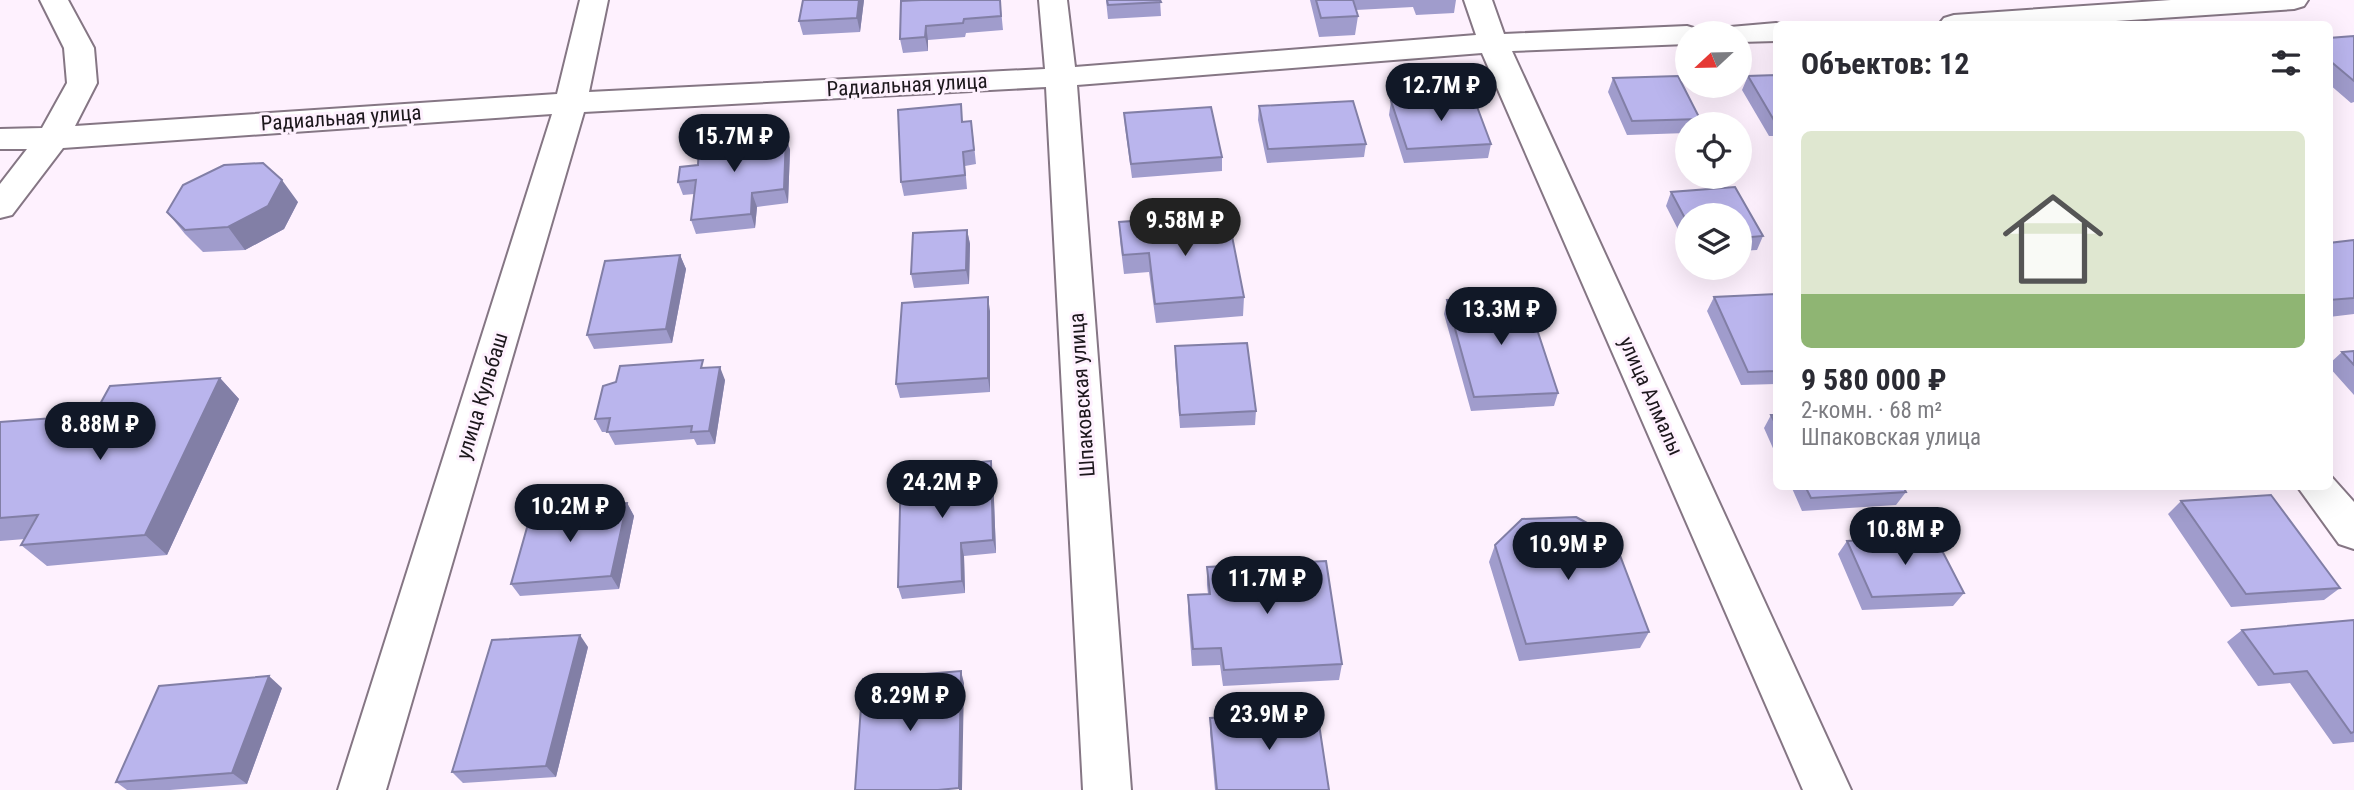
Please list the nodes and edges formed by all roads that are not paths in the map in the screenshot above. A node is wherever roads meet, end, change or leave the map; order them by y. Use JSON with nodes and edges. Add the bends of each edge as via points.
{"nodes":[{"id":1,"x":54,"y":0,"type":"edge"},
{"id":2,"x":594,"y":0,"type":"edge"},
{"id":3,"x":1053,"y":0,"type":"edge"},
{"id":4,"x":1478,"y":0,"type":"edge"},
{"id":5,"x":2294,"y":0,"type":"edge"},
{"id":6,"x":1996,"y":21,"type":"edge"},
{"id":7,"x":1773,"y":32,"type":"edge"},
{"id":8,"x":1752,"y":33,"type":"edge"},
{"id":9,"x":1675,"y":36,"type":"edge"},
{"id":10,"x":1493,"y":43,"type":"junction"},
{"id":11,"x":1061,"y":77,"type":"junction"},
{"id":12,"x":571,"y":103,"type":"junction"},
{"id":13,"x":53,"y":138,"type":"junction"},
{"id":14,"x":0,"y":139,"type":"edge"},
{"id":15,"x":0,"y":207,"type":"edge"},
{"id":16,"x":2320,"y":490,"type":"edge"},
{"id":17,"x":2354,"y":532,"type":"edge"},
{"id":18,"x":362,"y":790,"type":"edge"},
{"id":19,"x":1107,"y":790,"type":"edge"},
{"id":20,"x":1827,"y":790,"type":"edge"}],
"edges":[{"from":1,"to":13,"type":"street","via":[[79,48],[82,83]]},
{"from":2,"to":12,"type":"street","name":"улица Кульбаш"},
{"from":3,"to":11,"type":"street","name":"Шпаковская улица"},
{"from":4,"to":10,"type":"street","name":"улица Алмалы"},
{"from":5,"to":6,"type":"street"},
{"from":7,"to":8,"type":"street"},
{"from":9,"to":10,"type":"street","name":"Радиальная улица"},
{"from":10,"to":11,"type":"street","name":"Радиальная улица"},
{"from":10,"to":20,"type":"street","name":"улица Алмалы"},
{"from":11,"to":12,"type":"street","name":"Радиальная улица"},
{"from":11,"to":19,"type":"street","name":"Шпаковская улица"},
{"from":12,"to":13,"type":"street","name":"Радиальная улица"},
{"from":12,"to":18,"type":"street","name":"улица Кульбаш"},
{"from":13,"to":14,"type":"street","name":"Радиальная улица"},
{"from":13,"to":15,"type":"street"},
{"from":16,"to":17,"type":"street"}]}
